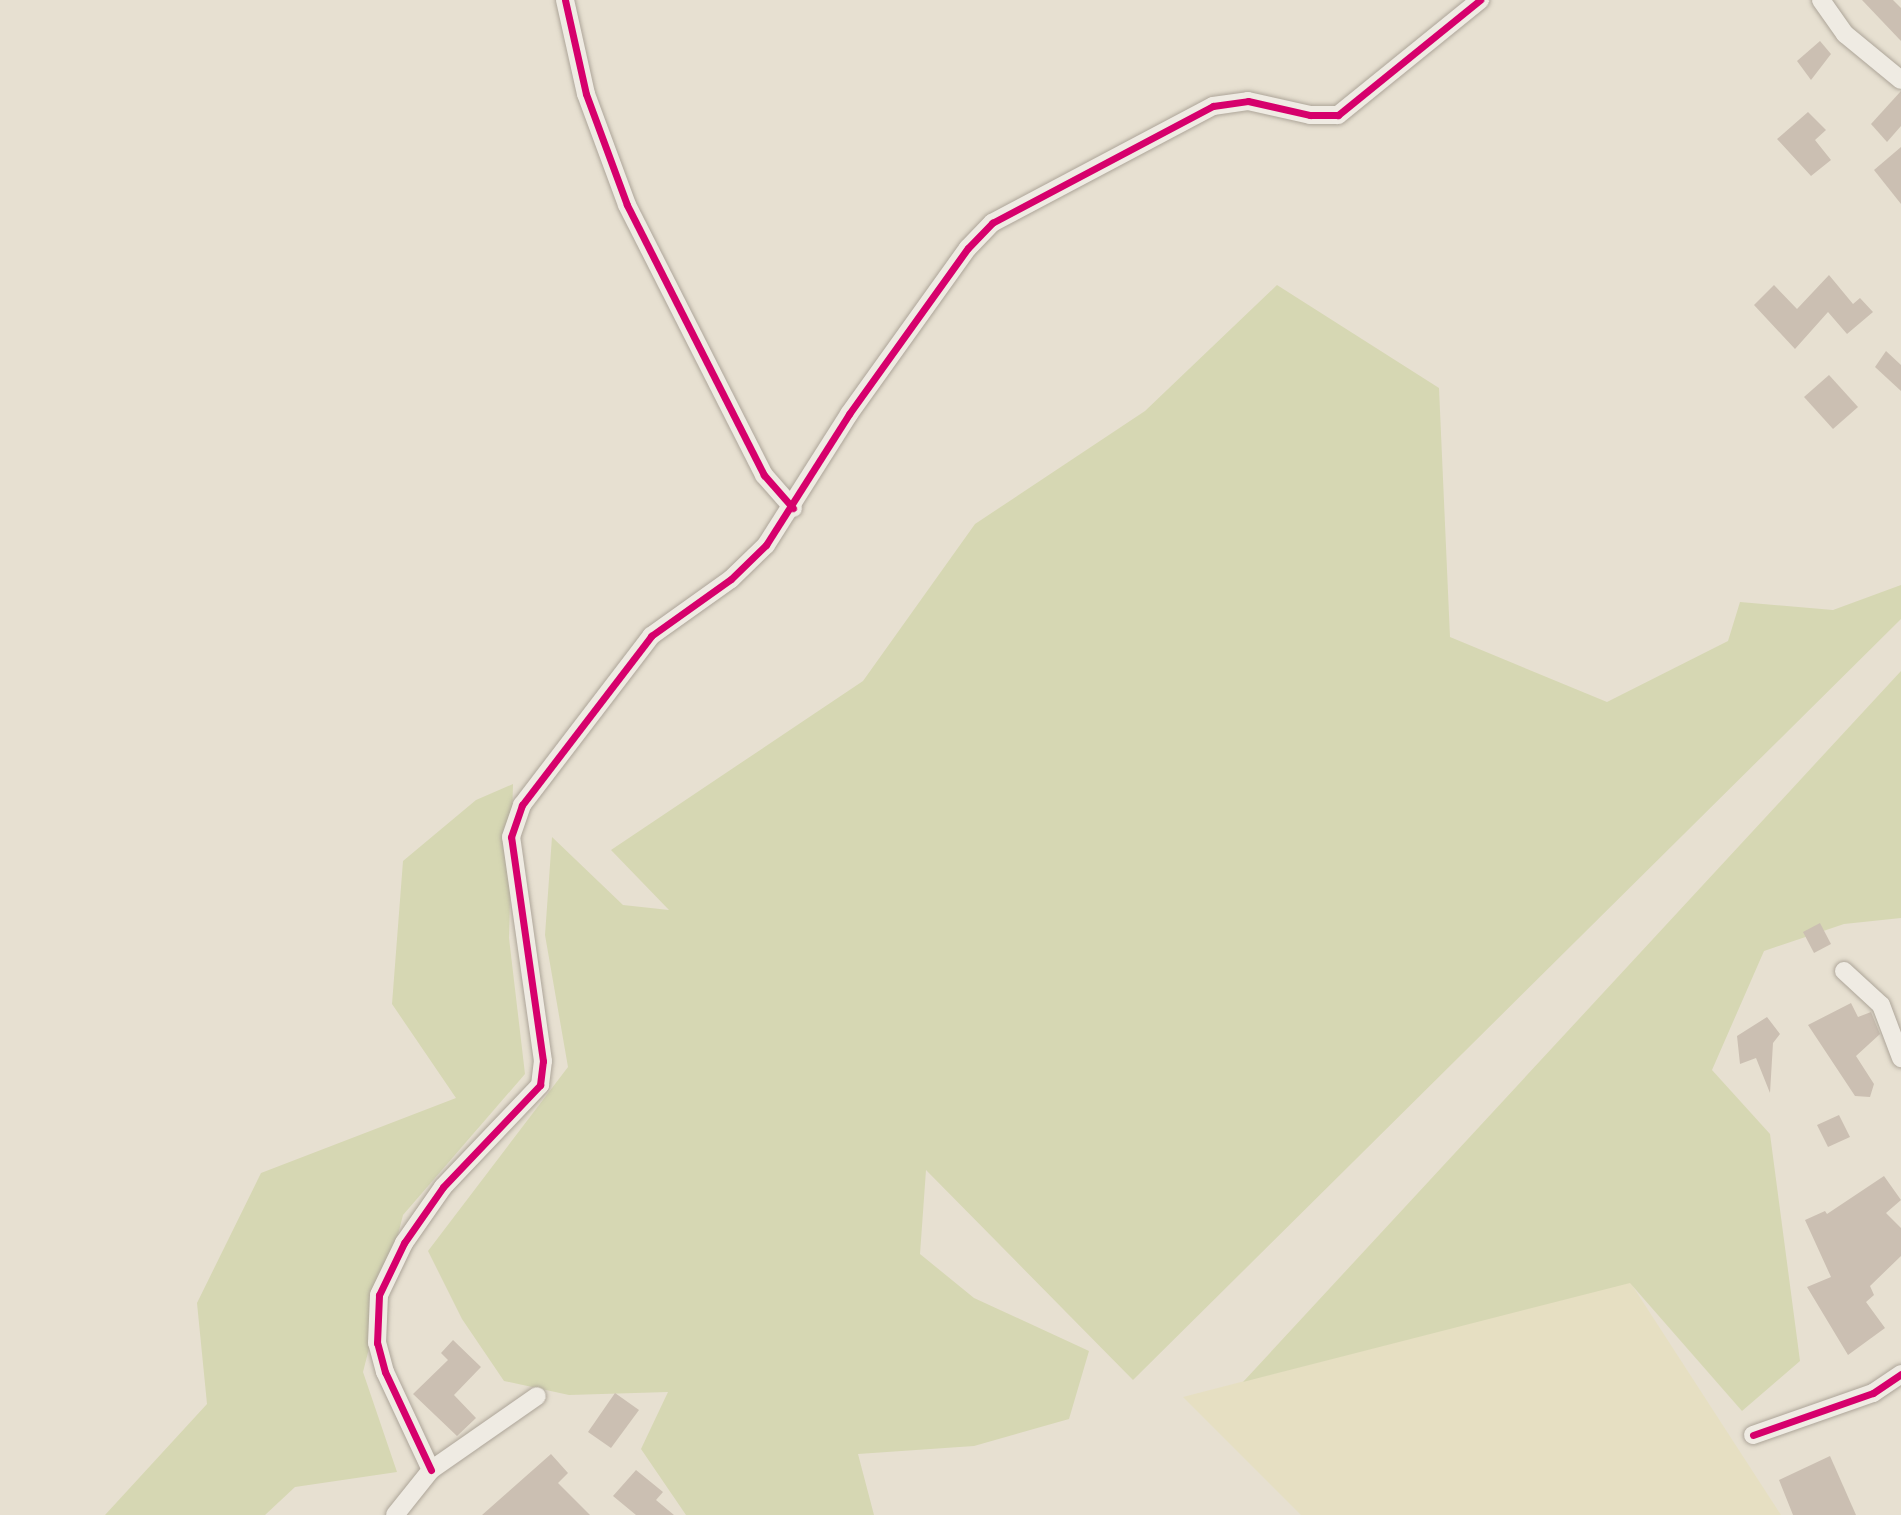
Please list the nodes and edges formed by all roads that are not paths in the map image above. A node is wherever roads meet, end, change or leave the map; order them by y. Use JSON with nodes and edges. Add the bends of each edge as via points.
{"nodes":[{"id":1,"x":565,"y":0,"type":"edge"},
{"id":2,"x":1479,"y":0,"type":"edge"},
{"id":3,"x":1821,"y":0,"type":"edge"},
{"id":4,"x":1901,"y":80,"type":"edge"},
{"id":5,"x":793,"y":508,"type":"junction"},
{"id":6,"x":1844,"y":971,"type":"dead end"},
{"id":7,"x":1901,"y":1058,"type":"edge"},
{"id":8,"x":1901,"y":1374,"type":"edge"},
{"id":9,"x":537,"y":1396,"type":"dead end"},
{"id":10,"x":1753,"y":1436,"type":"dead end"},
{"id":11,"x":432,"y":1471,"type":"junction"},
{"id":12,"x":395,"y":1515,"type":"edge"}],
"edges":[{"from":1,"to":5,"type":"street","via":[[586,94],[627,205],[764,475]]},
{"from":2,"to":5,"type":"street","via":[[1338,115],[1310,115],[1248,101],[1213,106],[992,223],[968,248],[849,414]]},
{"from":3,"to":4,"type":"street","via":[[1845,34]]},
{"from":5,"to":11,"type":"street","via":[[744,568],[651,636],[513,819],[511,837],[543,1061],[540,1086],[425,1211],[389,1270],[375,1320],[385,1371]]},
{"from":6,"to":7,"type":"street","via":[[1881,1005]]},
{"from":8,"to":10,"type":"street","via":[[1873,1393]]},
{"from":9,"to":11,"type":"street"},
{"from":11,"to":12,"type":"street"}]}
